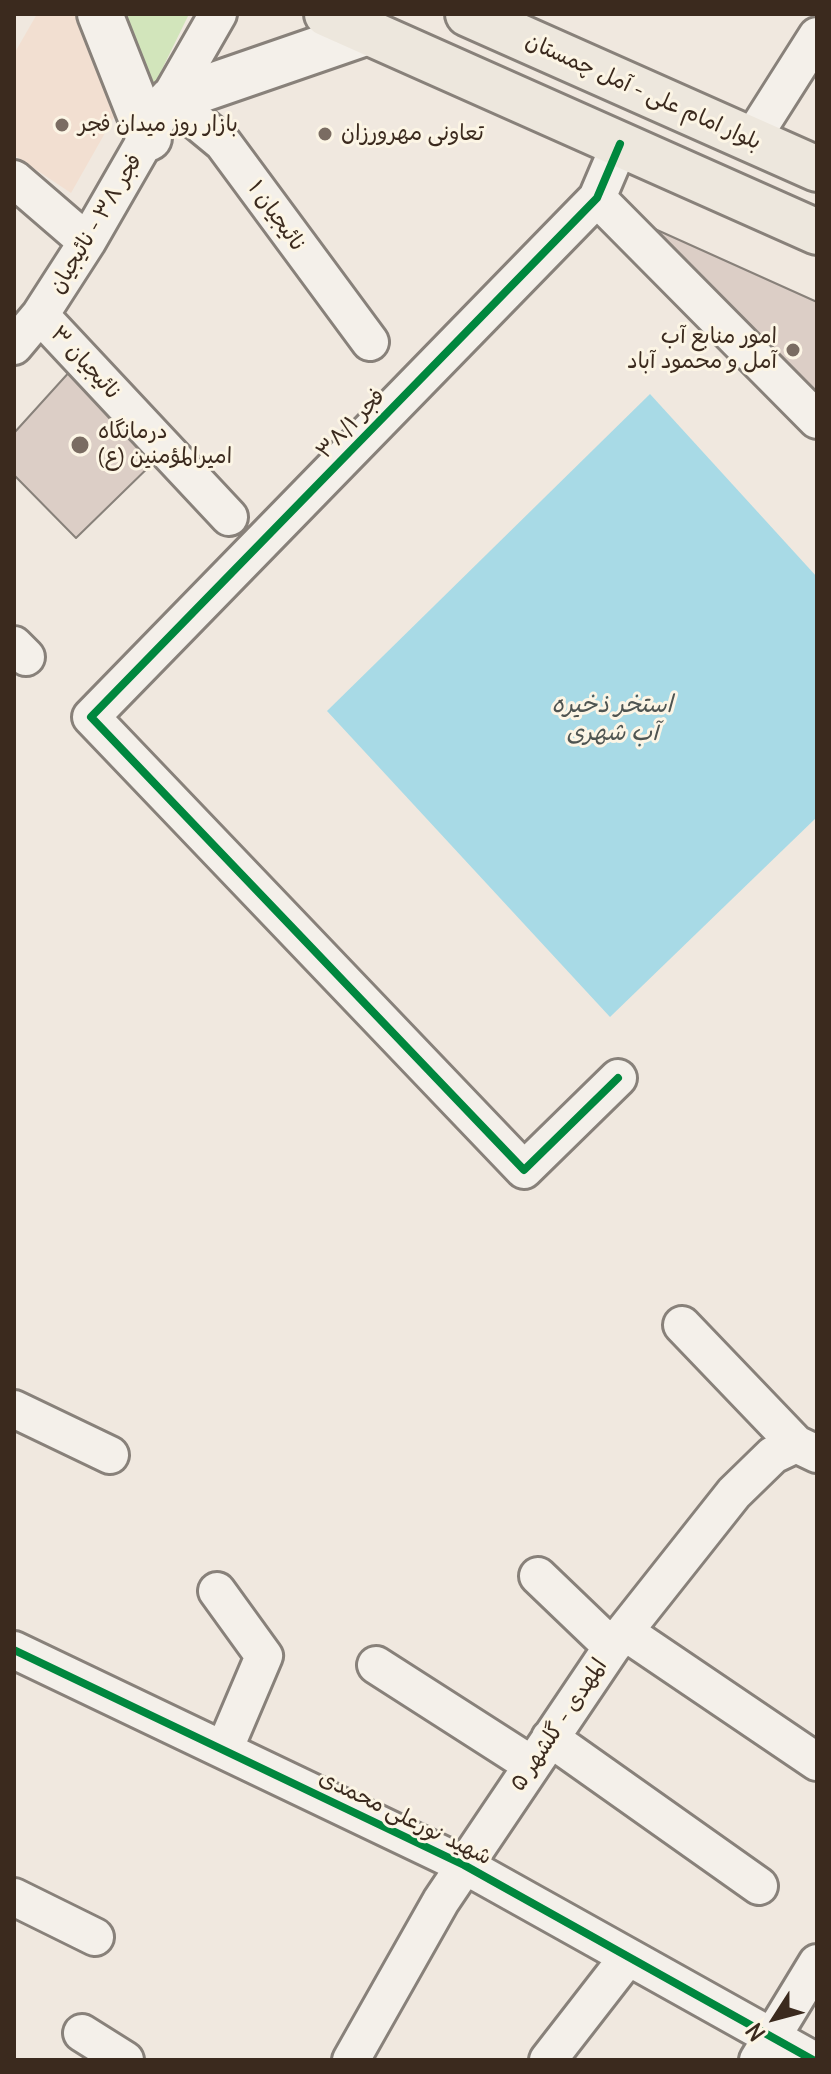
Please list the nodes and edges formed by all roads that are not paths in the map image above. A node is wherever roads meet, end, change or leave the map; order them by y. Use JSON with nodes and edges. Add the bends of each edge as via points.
{"nodes":[{"id":1,"x":100,"y":14,"type":"edge"},
{"id":2,"x":218,"y":14,"type":"edge"},
{"id":3,"x":327,"y":14,"type":"edge"},
{"id":4,"x":468,"y":14,"type":"edge"},
{"id":5,"x":520,"y":24,"type":"edge"},
{"id":6,"x":368,"y":32,"type":"junction"},
{"id":7,"x":817,"y":36,"type":"edge"},
{"id":8,"x":171,"y":100,"type":"junction"},
{"id":9,"x":149,"y":138,"type":"junction"},
{"id":10,"x":751,"y":140,"type":"junction"},
{"id":11,"x":620,"y":144,"type":"junction"},
{"id":12,"x":817,"y":169,"type":"edge"},
{"id":13,"x":14,"y":179,"type":"edge"},
{"id":14,"x":597,"y":198,"type":"junction"},
{"id":15,"x":817,"y":232,"type":"edge"},
{"id":16,"x":87,"y":242,"type":"junction"},
{"id":17,"x":40,"y":315,"type":"junction"},
{"id":18,"x":370,"y":342,"type":"dead end"},
{"id":19,"x":14,"y":346,"type":"edge"},
{"id":20,"x":817,"y":420,"type":"edge"},
{"id":21,"x":229,"y":517,"type":"dead end"},
{"id":22,"x":618,"y":1078,"type":"dead end"},
{"id":23,"x":682,"y":1325,"type":"dead end"},
{"id":24,"x":14,"y":1409,"type":"edge"},
{"id":25,"x":806,"y":1449,"type":"edge"},
{"id":26,"x":110,"y":1455,"type":"dead end"},
{"id":27,"x":538,"y":1576,"type":"dead end"},
{"id":28,"x":217,"y":1591,"type":"dead end"},
{"id":29,"x":618,"y":1639,"type":"junction"},
{"id":30,"x":14,"y":1650,"type":"edge"},
{"id":31,"x":376,"y":1665,"type":"dead end"},
{"id":32,"x":224,"y":1750,"type":"junction"},
{"id":33,"x":541,"y":1751,"type":"junction"},
{"id":34,"x":817,"y":1762,"type":"edge"},
{"id":35,"x":464,"y":1865,"type":"junction"},
{"id":36,"x":759,"y":1886,"type":"dead end"},
{"id":37,"x":14,"y":1897,"type":"edge"},
{"id":38,"x":95,"y":1937,"type":"dead end"},
{"id":39,"x":628,"y":1957,"type":"junction"},
{"id":40,"x":817,"y":1963,"type":"edge"},
{"id":41,"x":82,"y":2033,"type":"dead end"},
{"id":42,"x":765,"y":2048,"type":"edge"},
{"id":43,"x":125,"y":2060,"type":"edge"},
{"id":44,"x":351,"y":2060,"type":"edge"},
{"id":45,"x":548,"y":2060,"type":"edge"},
{"id":46,"x":813,"y":2060,"type":"edge"}],
"edges":[{"from":1,"to":9,"type":"main road"},
{"from":2,"to":8,"type":"street","name":"فجر ۳۸ - نائیجیان"},
{"from":3,"to":6,"type":"main road"},
{"from":4,"to":5,"type":"main road","name":"بلوار امام علی - آمل چمستان"},
{"from":5,"to":10,"type":"main road","name":"بلوار امام علی - آمل چمستان"},
{"from":6,"to":8,"type":"main road"},
{"from":6,"to":11,"type":"main road"},
{"from":7,"to":10,"type":"street"},
{"from":8,"to":9,"type":"street","name":"فجر ۳۸ - نائیجیان"},
{"from":8,"to":18,"type":"street","name":"نائیجیان ۱","via":[[223,143]]},
{"from":9,"to":16,"type":"street","name":"فجر ۳۸ - نائیجیان"},
{"from":10,"to":12,"type":"main road","name":"بلوار امام علی - آمل چمستان"},
{"from":11,"to":14,"type":"street","name":"فجر ۳۸/۱"},
{"from":11,"to":15,"type":"main road"},
{"from":13,"to":16,"type":"street"},
{"from":14,"to":20,"type":"street"},
{"from":14,"to":22,"type":"street","name":"فجر ۳۸/۱","via":[[91,717],[524,1170]]},
{"from":16,"to":17,"type":"street","name":"فجر ۳۸ - نائیجیان"},
{"from":17,"to":19,"type":"street","name":"فجر ۳۸ - نائیجیان"},
{"from":17,"to":21,"type":"street","name":"نائیجیان ۳"},
{"from":23,"to":25,"type":"street"},
{"from":24,"to":26,"type":"street"},
{"from":25,"to":29,"type":"street","name":"المهدی - گلشهر ۵","via":[[773,1455],[734,1493]]},
{"from":27,"to":29,"type":"street"},
{"from":28,"to":32,"type":"street","via":[[264,1656]]},
{"from":29,"to":33,"type":"street","name":"المهدی - گلشهر ۵"},
{"from":29,"to":34,"type":"street"},
{"from":30,"to":32,"type":"street","name":"شهید نورعلی محمدی"},
{"from":31,"to":33,"type":"street"},
{"from":32,"to":35,"type":"street","name":"شهید نورعلی محمدی"},
{"from":33,"to":35,"type":"street","name":"المهدی - گلشهر ۵"},
{"from":33,"to":36,"type":"street"},
{"from":35,"to":39,"type":"street","name":"شهید نورعلی محمدی"},
{"from":35,"to":44,"type":"street","name":"المهدی - گلشهر ۵"},
{"from":37,"to":38,"type":"street"},
{"from":39,"to":42,"type":"street","name":"شهید نورعلی محمدی"},
{"from":39,"to":45,"type":"street"},
{"from":40,"to":42,"type":"street"},
{"from":41,"to":43,"type":"street"},
{"from":42,"to":46,"type":"street","name":"شهید نورعلی محمدی"}]}
